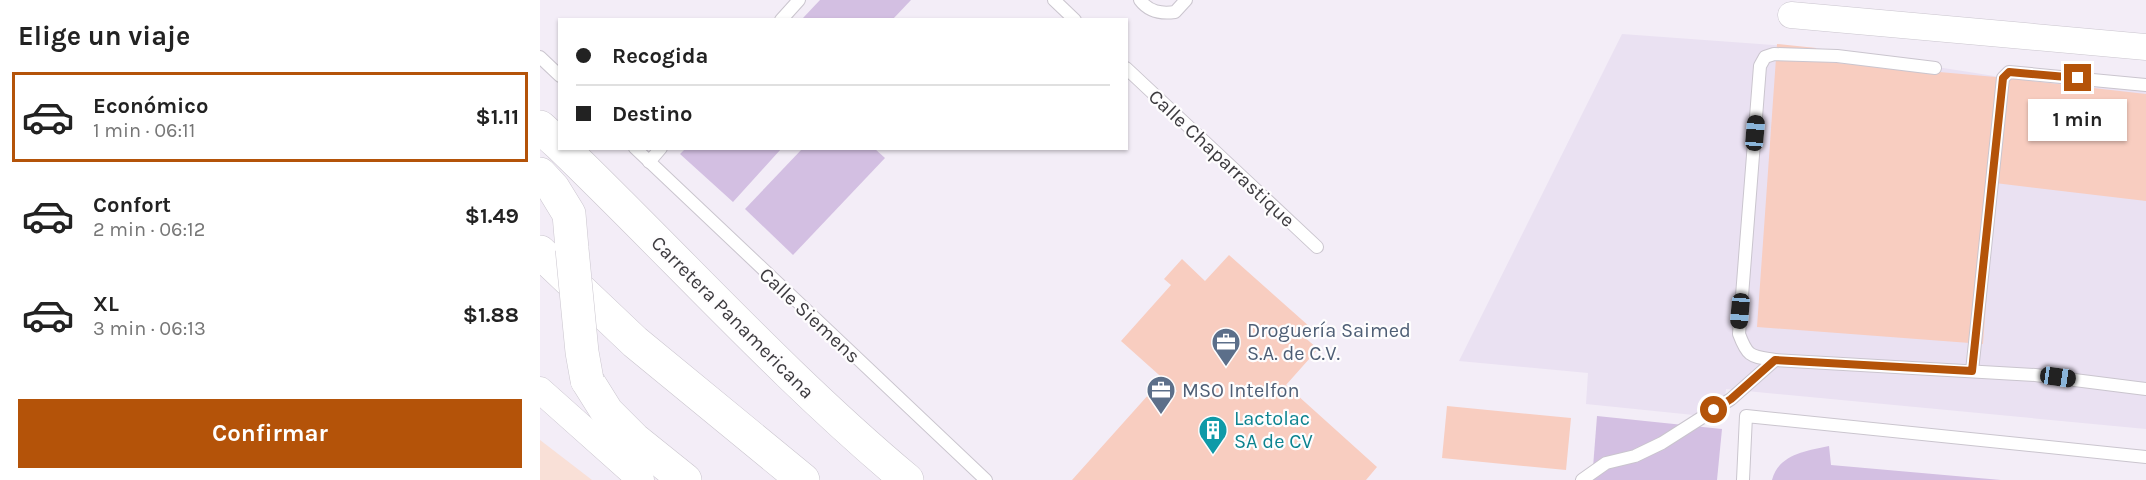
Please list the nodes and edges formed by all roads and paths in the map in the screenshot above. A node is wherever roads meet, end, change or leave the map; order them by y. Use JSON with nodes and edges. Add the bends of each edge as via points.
{"nodes":[{"id":1,"x":799,"y":0,"type":"edge"},
{"id":2,"x":1054,"y":0,"type":"edge"},
{"id":3,"x":1140,"y":0,"type":"edge"},
{"id":4,"x":1186,"y":0,"type":"edge"},
{"id":5,"x":1791,"y":15,"type":"dead end"},
{"id":6,"x":783,"y":18,"type":"edge"},
{"id":7,"x":1073,"y":18,"type":"edge"},
{"id":8,"x":2146,"y":46,"type":"edge"},
{"id":9,"x":540,"y":57,"type":"edge"},
{"id":10,"x":1935,"y":68,"type":"dead end"},
{"id":11,"x":1128,"y":70,"type":"edge"},
{"id":12,"x":558,"y":74,"type":"edge"},
{"id":13,"x":2146,"y":85,"type":"edge"},
{"id":14,"x":540,"y":127,"type":"edge"},
{"id":15,"x":558,"y":144,"type":"edge"},
{"id":16,"x":564,"y":150,"type":"edge"},
{"id":17,"x":637,"y":150,"type":"edge"},
{"id":18,"x":659,"y":150,"type":"edge"},
{"id":19,"x":649,"y":162,"type":"junction"},
{"id":20,"x":540,"y":174,"type":"edge"},
{"id":21,"x":1317,"y":247,"type":"dead end"},
{"id":22,"x":540,"y":252,"type":"edge"},
{"id":23,"x":1775,"y":360,"type":"junction"},
{"id":24,"x":1972,"y":371,"type":"junction"},
{"id":25,"x":2146,"y":389,"type":"edge"},
{"id":26,"x":540,"y":390,"type":"edge"},
{"id":27,"x":2146,"y":457,"type":"edge"},
{"id":28,"x":641,"y":480,"type":"edge"},
{"id":29,"x":685,"y":480,"type":"edge"},
{"id":30,"x":803,"y":480,"type":"edge"},
{"id":31,"x":908,"y":480,"type":"edge"},
{"id":32,"x":986,"y":480,"type":"edge"},
{"id":33,"x":1582,"y":480,"type":"edge"},
{"id":34,"x":1743,"y":480,"type":"edge"}],
"edges":[{"from":1,"to":6,"type":"lane"},
{"from":2,"to":7,"type":"lane"},
{"from":3,"to":4,"type":"lane","via":[[1152,11],[1164,14],[1175,12]]},
{"from":5,"to":8,"type":"street"},
{"from":9,"to":12,"type":"lane"},
{"from":10,"to":23,"type":"lane","via":[[1837,56],[1774,54],[1765,57],[1760,66],[1738,334],[1745,351]]},
{"from":11,"to":21,"type":"lane","name":"Calle Chaparrastique"},
{"from":13,"to":24,"type":"lane","via":[[2009,72],[2003,78]]},
{"from":14,"to":15,"type":"main road","name":"Carretera Panamericana"},
{"from":16,"to":31,"type":"main road","name":"Carretera Panamericana","via":[[766,352]]},
{"from":17,"to":19,"type":"lane","name":"Calle Siemens"},
{"from":18,"to":19,"type":"lane"},
{"from":19,"to":32,"type":"lane","name":"Calle Siemens"},
{"from":20,"to":29,"type":"main road","bridge":true,"via":[[569,214],[587,380],[607,412]]},
{"from":22,"to":30,"type":"main road","via":[[635,342]]},
{"from":23,"to":24,"type":"lane"},
{"from":23,"to":33,"type":"lane","via":[[1731,399],[1662,443],[1635,456],[1606,463]]},
{"from":24,"to":25,"type":"lane"},
{"from":26,"to":28,"type":"street"},
{"from":27,"to":34,"type":"lane","via":[[1746,416]]}]}
